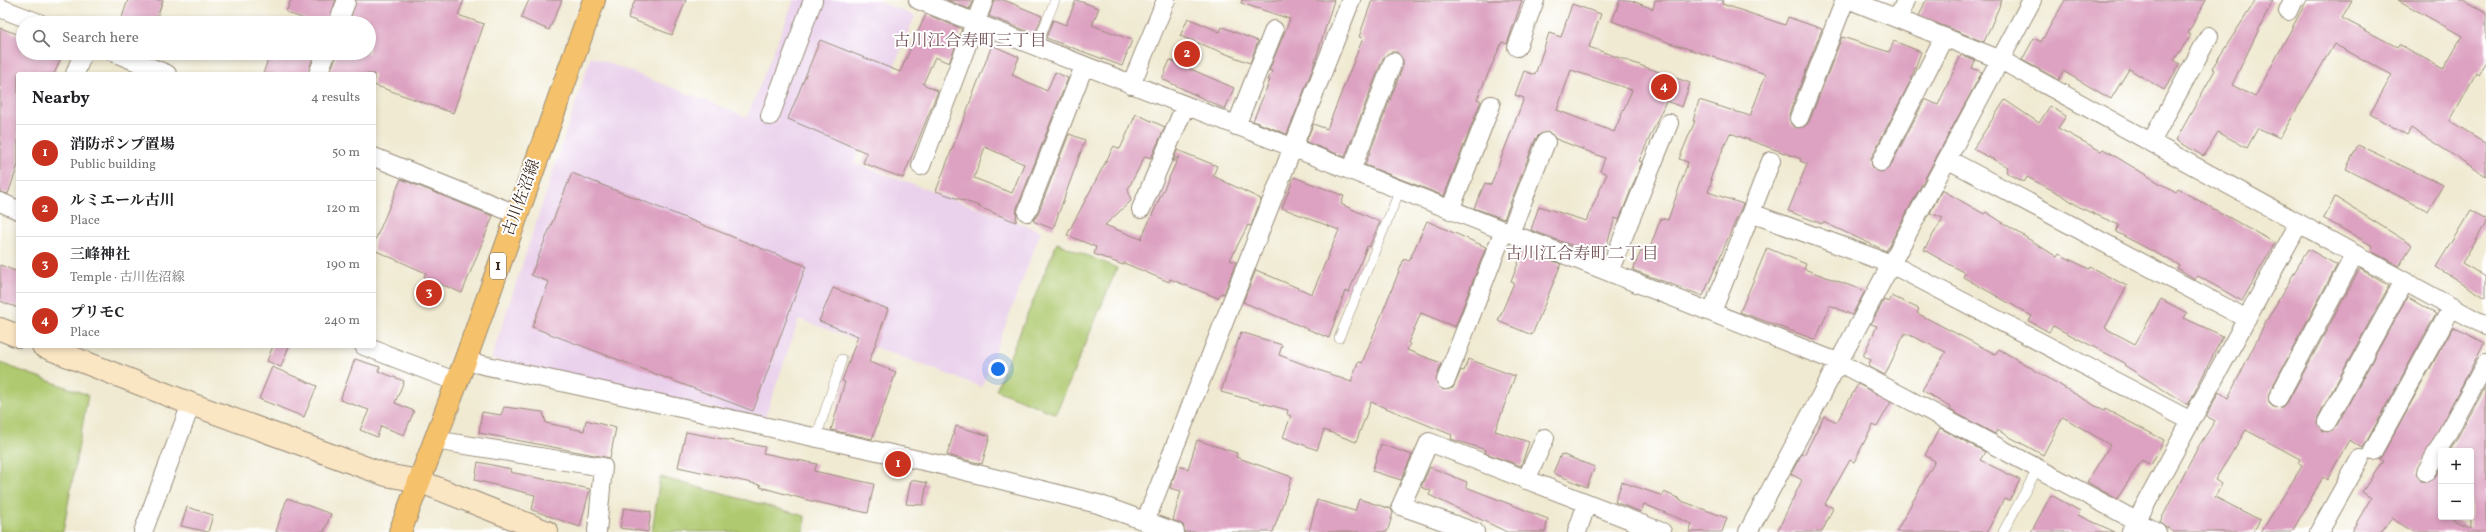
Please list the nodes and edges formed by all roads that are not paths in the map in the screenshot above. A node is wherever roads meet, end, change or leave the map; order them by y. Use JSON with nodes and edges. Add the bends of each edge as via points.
{"nodes":[{"id":1,"x":594,"y":0,"type":"edge"},
{"id":2,"x":813,"y":0,"type":"edge"},
{"id":3,"x":918,"y":0,"type":"edge"},
{"id":4,"x":984,"y":0,"type":"edge"},
{"id":5,"x":1054,"y":0,"type":"edge"},
{"id":6,"x":1166,"y":0,"type":"edge"},
{"id":7,"x":1351,"y":0,"type":"edge"},
{"id":8,"x":1535,"y":0,"type":"edge"},
{"id":9,"x":1845,"y":0,"type":"edge"},
{"id":10,"x":1850,"y":0,"type":"edge"},
{"id":11,"x":1906,"y":0,"type":"edge"},
{"id":12,"x":2032,"y":0,"type":"edge"},
{"id":13,"x":346,"y":2,"type":"dead end"},
{"id":14,"x":0,"y":8,"type":"edge"},
{"id":15,"x":21,"y":16,"type":"edge"},
{"id":16,"x":341,"y":16,"type":"edge"},
{"id":17,"x":1898,"y":19,"type":"junction"},
{"id":18,"x":975,"y":23,"type":"junction"},
{"id":19,"x":1274,"y":30,"type":"dead end"},
{"id":20,"x":2209,"y":36,"type":"dead end"},
{"id":21,"x":1944,"y":37,"type":"junction"},
{"id":22,"x":1036,"y":47,"type":"junction"},
{"id":23,"x":1517,"y":47,"type":"dead end"},
{"id":24,"x":1999,"y":59,"type":"junction"},
{"id":25,"x":80,"y":60,"type":"edge"},
{"id":26,"x":132,"y":60,"type":"edge"},
{"id":27,"x":323,"y":60,"type":"edge"},
{"id":28,"x":1393,"y":62,"type":"dead end"},
{"id":29,"x":1084,"y":66,"type":"junction"},
{"id":30,"x":76,"y":72,"type":"edge"},
{"id":31,"x":162,"y":72,"type":"edge"},
{"id":32,"x":319,"y":72,"type":"edge"},
{"id":33,"x":1132,"y":85,"type":"junction"},
{"id":34,"x":1491,"y":105,"type":"dead end"},
{"id":35,"x":1185,"y":106,"type":"junction"},
{"id":36,"x":770,"y":116,"type":"dead end"},
{"id":37,"x":1799,"y":118,"type":"dead end"},
{"id":38,"x":1669,"y":124,"type":"dead end"},
{"id":39,"x":1236,"y":126,"type":"junction"},
{"id":40,"x":1546,"y":142,"type":"dead end"},
{"id":41,"x":2151,"y":142,"type":"junction"},
{"id":42,"x":1292,"y":148,"type":"junction"},
{"id":43,"x":376,"y":158,"type":"edge"},
{"id":44,"x":1947,"y":159,"type":"junction"},
{"id":45,"x":1771,"y":160,"type":"dead end"},
{"id":46,"x":1881,"y":162,"type":"dead end"},
{"id":47,"x":921,"y":166,"type":"dead end"},
{"id":48,"x":1351,"y":171,"type":"junction"},
{"id":49,"x":1400,"y":190,"type":"junction"},
{"id":50,"x":0,"y":202,"type":"edge"},
{"id":51,"x":16,"y":209,"type":"edge"},
{"id":52,"x":1141,"y":209,"type":"dead end"},
{"id":53,"x":1450,"y":210,"type":"junction"},
{"id":54,"x":1027,"y":212,"type":"dead end"},
{"id":55,"x":1751,"y":212,"type":"junction"},
{"id":56,"x":516,"y":214,"type":"junction"},
{"id":57,"x":2299,"y":224,"type":"junction"},
{"id":58,"x":1507,"y":232,"type":"junction"},
{"id":59,"x":2355,"y":254,"type":"junction"},
{"id":60,"x":1891,"y":264,"type":"junction"},
{"id":61,"x":1609,"y":272,"type":"junction"},
{"id":62,"x":2404,"y":281,"type":"junction"},
{"id":63,"x":2452,"y":307,"type":"junction"},
{"id":64,"x":1712,"y":312,"type":"junction"},
{"id":65,"x":2247,"y":319,"type":"junction"},
{"id":66,"x":2486,"y":326,"type":"edge"},
{"id":67,"x":0,"y":329,"type":"edge"},
{"id":68,"x":16,"y":335,"type":"edge"},
{"id":69,"x":1339,"y":338,"type":"dead end"},
{"id":70,"x":48,"y":348,"type":"edge"},
{"id":71,"x":369,"y":348,"type":"edge"},
{"id":72,"x":842,"y":359,"type":"dead end"},
{"id":73,"x":465,"y":361,"type":"junction"},
{"id":74,"x":1840,"y":362,"type":"junction"},
{"id":75,"x":2486,"y":364,"type":"edge"},
{"id":76,"x":1446,"y":380,"type":"dead end"},
{"id":77,"x":457,"y":382,"type":"junction"},
{"id":78,"x":2278,"y":398,"type":"dead end"},
{"id":79,"x":191,"y":404,"type":"junction"},
{"id":80,"x":2191,"y":421,"type":"junction"},
{"id":81,"x":2327,"y":422,"type":"dead end"},
{"id":82,"x":816,"y":438,"type":"junction"},
{"id":83,"x":1545,"y":438,"type":"dead end"},
{"id":84,"x":434,"y":440,"type":"junction"},
{"id":85,"x":2038,"y":468,"type":"junction"},
{"id":86,"x":2426,"y":472,"type":"dead end"},
{"id":87,"x":1526,"y":480,"type":"junction"},
{"id":88,"x":418,"y":481,"type":"junction"},
{"id":89,"x":1588,"y":503,"type":"junction"},
{"id":90,"x":1145,"y":522,"type":"junction"},
{"id":91,"x":2133,"y":527,"type":"edge"},
{"id":92,"x":143,"y":532,"type":"edge"},
{"id":93,"x":400,"y":532,"type":"edge"},
{"id":94,"x":547,"y":532,"type":"edge"},
{"id":95,"x":597,"y":532,"type":"edge"},
{"id":96,"x":1175,"y":532,"type":"edge"},
{"id":97,"x":1475,"y":532,"type":"edge"},
{"id":98,"x":1577,"y":532,"type":"edge"},
{"id":99,"x":1662,"y":532,"type":"edge"},
{"id":100,"x":1748,"y":532,"type":"edge"},
{"id":101,"x":2002,"y":532,"type":"edge"},
{"id":102,"x":2157,"y":532,"type":"edge"},
{"id":103,"x":2319,"y":532,"type":"edge"}],
"edges":[{"from":1,"to":56,"type":"main road","name":"古川佐沼線","number":"1"},
{"from":2,"to":36,"type":"street"},
{"from":3,"to":18,"type":"street"},
{"from":4,"to":18,"type":"street"},
{"from":5,"to":22,"type":"lane"},
{"from":6,"to":33,"type":"street"},
{"from":7,"to":42,"type":"street"},
{"from":8,"to":23,"type":"street"},
{"from":9,"to":37,"type":"street"},
{"from":10,"to":17,"type":"street"},
{"from":11,"to":17,"type":"street"},
{"from":12,"to":24,"type":"street"},
{"from":13,"to":16,"type":"street"},
{"from":14,"to":15,"type":"street"},
{"from":17,"to":21,"type":"street"},
{"from":18,"to":22,"type":"street"},
{"from":18,"to":47,"type":"street"},
{"from":19,"to":39,"type":"street"},
{"from":20,"to":41,"type":"street"},
{"from":21,"to":24,"type":"street"},
{"from":21,"to":46,"type":"street"},
{"from":22,"to":29,"type":"street"},
{"from":24,"to":41,"type":"street"},
{"from":24,"to":44,"type":"street"},
{"from":25,"to":30,"type":"street"},
{"from":26,"to":31,"type":"street"},
{"from":27,"to":32,"type":"street"},
{"from":28,"to":48,"type":"street"},
{"from":29,"to":33,"type":"street"},
{"from":29,"to":54,"type":"street"},
{"from":33,"to":35,"type":"street"},
{"from":34,"to":53,"type":"street"},
{"from":35,"to":39,"type":"street"},
{"from":35,"to":52,"type":"street"},
{"from":38,"to":61,"type":"street"},
{"from":39,"to":42,"type":"street"},
{"from":40,"to":58,"type":"street"},
{"from":41,"to":57,"type":"street"},
{"from":42,"to":48,"type":"street"},
{"from":42,"to":90,"type":"street"},
{"from":43,"to":56,"type":"street"},
{"from":44,"to":60,"type":"street"},
{"from":44,"to":65,"type":"street"},
{"from":45,"to":55,"type":"street"},
{"from":48,"to":49,"type":"street"},
{"from":49,"to":53,"type":"street"},
{"from":49,"to":69,"type":"lane"},
{"from":50,"to":51,"type":"street"},
{"from":53,"to":58,"type":"street"},
{"from":55,"to":60,"type":"street"},
{"from":55,"to":64,"type":"street"},
{"from":56,"to":73,"type":"main road","name":"古川佐沼線","number":"1"},
{"from":57,"to":59,"type":"street"},
{"from":57,"to":65,"type":"street"},
{"from":58,"to":61,"type":"street"},
{"from":58,"to":76,"type":"street"},
{"from":59,"to":62,"type":"street"},
{"from":59,"to":78,"type":"street"},
{"from":60,"to":74,"type":"street"},
{"from":60,"to":80,"type":"street"},
{"from":61,"to":64,"type":"street"},
{"from":62,"to":63,"type":"street"},
{"from":62,"to":81,"type":"street"},
{"from":63,"to":66,"type":"street"},
{"from":63,"to":103,"type":"street"},
{"from":64,"to":74,"type":"street"},
{"from":65,"to":80,"type":"street"},
{"from":67,"to":68,"type":"street"},
{"from":70,"to":79,"type":"street"},
{"from":71,"to":77,"type":"street"},
{"from":72,"to":82,"type":"lane"},
{"from":73,"to":77,"type":"main road","name":"古川佐沼線","number":"1"},
{"from":73,"to":82,"type":"street"},
{"from":74,"to":85,"type":"street"},
{"from":74,"to":100,"type":"street"},
{"from":75,"to":86,"type":"street"},
{"from":77,"to":84,"type":"main road","name":"古川佐沼線","number":"1"},
{"from":79,"to":88,"type":"street","via":[[386,475]]},
{"from":79,"to":92,"type":"street"},
{"from":80,"to":91,"type":"street"},
{"from":82,"to":90,"type":"street","via":[[937,464],[1098,504]]},
{"from":83,"to":87,"type":"street"},
{"from":84,"to":88,"type":"main road","name":"古川佐沼線","number":"1"},
{"from":84,"to":95,"type":"street","via":[[603,467]]},
{"from":85,"to":91,"type":"street"},
{"from":85,"to":101,"type":"lane"},
{"from":87,"to":89,"type":"street"},
{"from":87,"to":97,"type":"street","via":[[1429,442],[1401,506]]},
{"from":88,"to":93,"type":"main road","name":"古川佐沼線","number":"1"},
{"from":88,"to":94,"type":"street"},
{"from":89,"to":98,"type":"street"},
{"from":89,"to":99,"type":"street"},
{"from":90,"to":96,"type":"street"},
{"from":91,"to":102,"type":"street"}]}
